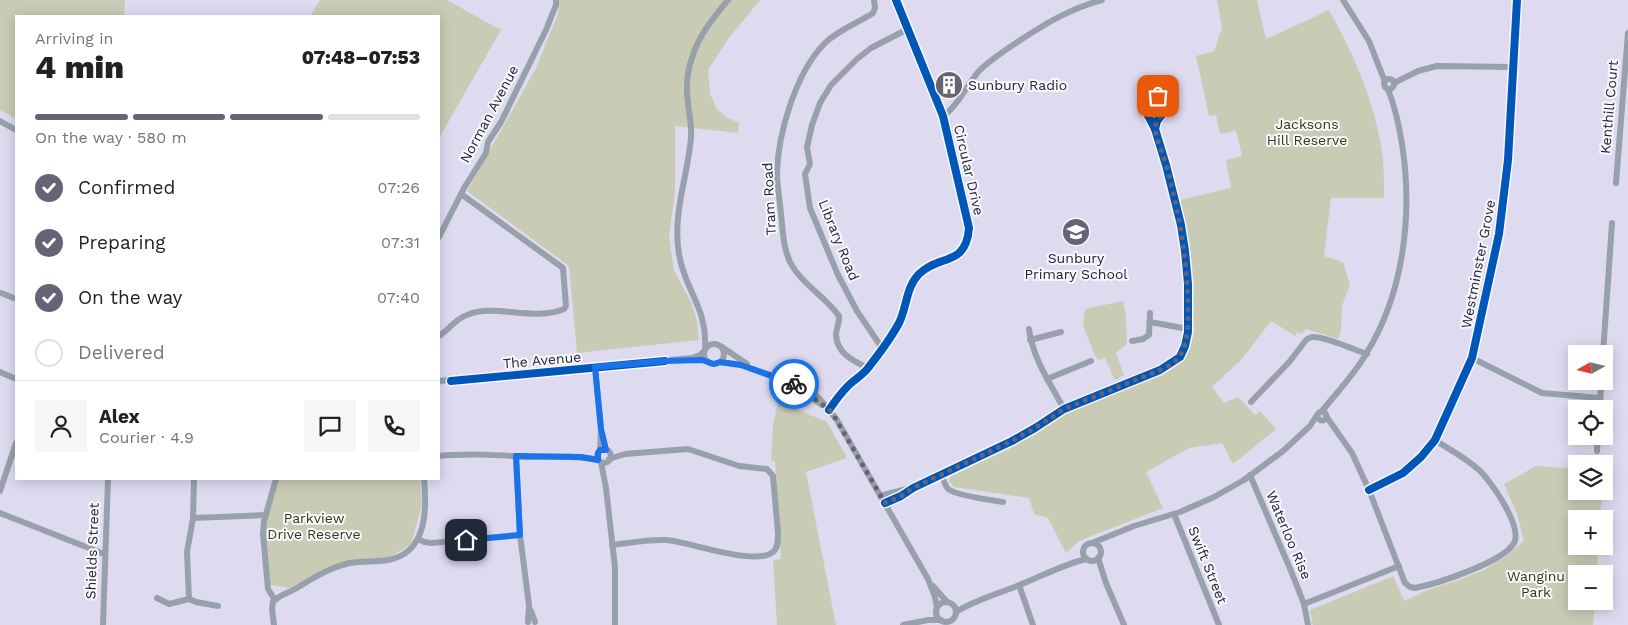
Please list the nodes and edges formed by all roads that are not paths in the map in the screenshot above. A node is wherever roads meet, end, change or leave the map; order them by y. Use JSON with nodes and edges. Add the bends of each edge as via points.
{"nodes":[{"id":1,"x":556,"y":0,"type":"edge"},
{"id":2,"x":728,"y":0,"type":"edge"},
{"id":3,"x":874,"y":0,"type":"edge"},
{"id":4,"x":896,"y":0,"type":"edge"},
{"id":5,"x":1102,"y":0,"type":"edge"},
{"id":6,"x":1343,"y":0,"type":"edge"},
{"id":7,"x":1517,"y":0,"type":"edge"},
{"id":8,"x":908,"y":29,"type":"junction"},
{"id":9,"x":1628,"y":33,"type":"edge"},
{"id":10,"x":1514,"y":67,"type":"junction"},
{"id":11,"x":1390,"y":84,"type":"junction"},
{"id":12,"x":943,"y":116,"type":"junction"},
{"id":13,"x":0,"y":121,"type":"edge"},
{"id":14,"x":15,"y":129,"type":"edge"},
{"id":15,"x":1155,"y":129,"type":"junction"},
{"id":16,"x":1616,"y":183,"type":"dead end"},
{"id":17,"x":461,"y":194,"type":"junction"},
{"id":18,"x":1612,"y":223,"type":"dead end"},
{"id":19,"x":440,"y":235,"type":"edge"},
{"id":20,"x":2,"y":293,"type":"dead end"},
{"id":21,"x":15,"y":299,"type":"edge"},
{"id":22,"x":1150,"y":313,"type":"dead end"},
{"id":23,"x":1150,"y":322,"type":"junction"},
{"id":24,"x":1029,"y":329,"type":"dead end"},
{"id":25,"x":1188,"y":329,"type":"junction"},
{"id":26,"x":1061,"y":332,"type":"dead end"},
{"id":27,"x":440,"y":335,"type":"edge"},
{"id":28,"x":1030,"y":340,"type":"junction"},
{"id":29,"x":1132,"y":342,"type":"dead end"},
{"id":30,"x":1604,"y":345,"type":"edge"},
{"id":31,"x":722,"y":347,"type":"junction"},
{"id":32,"x":882,"y":348,"type":"junction"},
{"id":33,"x":705,"y":350,"type":"junction"},
{"id":34,"x":1367,"y":354,"type":"junction"},
{"id":35,"x":1472,"y":358,"type":"junction"},
{"id":36,"x":665,"y":361,"type":"junction"},
{"id":37,"x":1091,"y":361,"type":"dead end"},
{"id":38,"x":708,"y":362,"type":"junction"},
{"id":39,"x":720,"y":362,"type":"junction"},
{"id":40,"x":595,"y":367,"type":"junction"},
{"id":41,"x":868,"y":368,"type":"junction"},
{"id":42,"x":0,"y":372,"type":"edge"},
{"id":43,"x":761,"y":372,"type":"junction"},
{"id":44,"x":15,"y":379,"type":"edge"},
{"id":45,"x":1047,"y":379,"type":"junction"},
{"id":46,"x":440,"y":382,"type":"edge"},
{"id":47,"x":1600,"y":390,"type":"edge"},
{"id":48,"x":1600,"y":398,"type":"joint"},
{"id":49,"x":1251,"y":402,"type":"dead end"},
{"id":50,"x":1064,"y":409,"type":"junction"},
{"id":51,"x":830,"y":410,"type":"junction"},
{"id":52,"x":1322,"y":416,"type":"junction"},
{"id":53,"x":1435,"y":440,"type":"junction"},
{"id":54,"x":1597,"y":445,"type":"edge"},
{"id":55,"x":15,"y":446,"type":"edge"},
{"id":56,"x":1597,"y":451,"type":"dead end"},
{"id":57,"x":440,"y":456,"type":"edge"},
{"id":58,"x":516,"y":456,"type":"junction"},
{"id":59,"x":603,"y":456,"type":"junction"},
{"id":60,"x":942,"y":474,"type":"junction"},
{"id":61,"x":1250,"y":475,"type":"junction"},
{"id":62,"x":108,"y":480,"type":"edge"},
{"id":63,"x":194,"y":480,"type":"edge"},
{"id":64,"x":276,"y":480,"type":"edge"},
{"id":65,"x":424,"y":480,"type":"edge"},
{"id":66,"x":913,"y":488,"type":"junction"},
{"id":67,"x":1369,"y":490,"type":"junction"},
{"id":68,"x":0,"y":491,"type":"edge"},
{"id":69,"x":880,"y":496,"type":"junction"},
{"id":70,"x":1003,"y":502,"type":"dead end"},
{"id":71,"x":885,"y":503,"type":"junction"},
{"id":72,"x":0,"y":514,"type":"edge"},
{"id":73,"x":1174,"y":514,"type":"junction"},
{"id":74,"x":266,"y":515,"type":"junction"},
{"id":75,"x":193,"y":518,"type":"junction"},
{"id":76,"x":1112,"y":534,"type":"junction"},
{"id":77,"x":520,"y":535,"type":"junction"},
{"id":78,"x":418,"y":539,"type":"junction"},
{"id":79,"x":1092,"y":543,"type":"junction"},
{"id":80,"x":612,"y":545,"type":"junction"},
{"id":81,"x":1083,"y":549,"type":"junction"},
{"id":82,"x":104,"y":554,"type":"junction"},
{"id":83,"x":1099,"y":554,"type":"junction"},
{"id":84,"x":1088,"y":560,"type":"junction"},
{"id":85,"x":1065,"y":566,"type":"junction"},
{"id":86,"x":1399,"y":566,"type":"junction"},
{"id":87,"x":928,"y":579,"type":"junction"},
{"id":88,"x":1106,"y":583,"type":"junction"},
{"id":89,"x":1020,"y":585,"type":"junction"},
{"id":90,"x":157,"y":598,"type":"dead end"},
{"id":91,"x":189,"y":599,"type":"junction"},
{"id":92,"x":275,"y":600,"type":"junction"},
{"id":93,"x":977,"y":601,"type":"junction"},
{"id":94,"x":949,"y":602,"type":"junction"},
{"id":95,"x":1304,"y":604,"type":"junction"},
{"id":96,"x":218,"y":606,"type":"dead end"},
{"id":97,"x":937,"y":609,"type":"junction"},
{"id":98,"x":950,"y":620,"type":"edge"},
{"id":99,"x":534,"y":624,"type":"edge"},
{"id":100,"x":907,"y":624,"type":"edge"},
{"id":101,"x":103,"y":625,"type":"edge"},
{"id":102,"x":274,"y":625,"type":"edge"},
{"id":103,"x":615,"y":625,"type":"edge"},
{"id":104,"x":1033,"y":625,"type":"edge"},
{"id":105,"x":1124,"y":625,"type":"edge"},
{"id":106,"x":1219,"y":625,"type":"edge"},
{"id":107,"x":1308,"y":625,"type":"edge"}],
"edges":[{"from":1,"to":17,"type":"street","name":"Norman Avenue","via":[[546,30],[501,122]]},
{"from":2,"to":33,"type":"street","via":[[695,49],[687,80],[691,134],[679,208],[677,245],[682,267],[703,317]]},
{"from":3,"to":41,"type":"street","name":"Tram Road","via":[[873,13],[826,42],[797,86],[781,143],[778,173],[783,243],[790,261],[839,316],[836,335],[840,348],[852,361]]},
{"from":4,"to":8,"type":"street","name":"Circular Drive"},
{"from":5,"to":12,"type":"street","via":[[1056,17],[996,57],[977,73],[951,111]]},
{"from":6,"to":11,"type":"street"},
{"from":7,"to":10,"type":"street","name":"Westminster Grove"},
{"from":8,"to":12,"type":"street","name":"Circular Drive"},
{"from":8,"to":32,"type":"street","name":"Library Road","via":[[871,48],[831,85],[820,103],[807,146],[810,164],[805,174],[810,208],[838,275]]},
{"from":9,"to":16,"type":"street","name":"Kenthill Court"},
{"from":10,"to":11,"type":"street","via":[[1437,66]]},
{"from":10,"to":35,"type":"street","name":"Westminster Grove","via":[[1499,234]]},
{"from":11,"to":34,"type":"street","via":[[1406,175],[1404,240],[1388,307]]},
{"from":12,"to":32,"type":"street","name":"Circular Drive","via":[[969,235],[958,254],[925,269],[916,277],[900,321]]},
{"from":13,"to":14,"type":"street"},
{"from":15,"to":15,"type":"street","via":[[1144,106],[1147,98],[1155,95],[1164,100],[1166,109]]},
{"from":15,"to":25,"type":"street","via":[[1182,230],[1188,284]]},
{"from":17,"to":19,"type":"street","name":"Norman Avenue"},
{"from":17,"to":27,"type":"street","via":[[563,268],[566,306],[559,311],[539,314],[474,312],[458,319]]},
{"from":18,"to":30,"type":"street"},
{"from":20,"to":21,"type":"street"},
{"from":22,"to":23,"type":"street"},
{"from":23,"to":25,"type":"street"},
{"from":23,"to":29,"type":"street","via":[[1148,336]]},
{"from":24,"to":28,"type":"street"},
{"from":25,"to":50,"type":"street","via":[[1180,357],[1168,366]]},
{"from":26,"to":28,"type":"street"},
{"from":28,"to":45,"type":"street"},
{"from":31,"to":33,"type":"street","via":[[713,344]]},
{"from":31,"to":39,"type":"street","via":[[724,357]]},
{"from":31,"to":43,"type":"street"},
{"from":32,"to":41,"type":"street","name":"Circular Drive"},
{"from":33,"to":36,"type":"street","name":"The Avenue","via":[[692,358]]},
{"from":33,"to":38,"type":"street"},
{"from":34,"to":49,"type":"street","via":[[1313,336]]},
{"from":34,"to":52,"type":"street"},
{"from":35,"to":48,"type":"street","via":[[1542,394]]},
{"from":35,"to":53,"type":"street","name":"Westminster Grove"},
{"from":36,"to":38,"type":"street","name":"The Avenue"},
{"from":36,"to":40,"type":"street","name":"The Avenue"},
{"from":37,"to":45,"type":"street"},
{"from":38,"to":39,"type":"street"},
{"from":39,"to":43,"type":"street"},
{"from":40,"to":46,"type":"street","name":"The Avenue"},
{"from":40,"to":59,"type":"street"},
{"from":41,"to":51,"type":"street","name":"Circular Drive","via":[[843,391]]},
{"from":42,"to":44,"type":"street"},
{"from":43,"to":51,"type":"street","via":[[792,383]]},
{"from":45,"to":50,"type":"street"},
{"from":47,"to":48,"type":"street"},
{"from":50,"to":60,"type":"street","via":[[1018,438]]},
{"from":51,"to":69,"type":"street"},
{"from":52,"to":61,"type":"street"},
{"from":52,"to":67,"type":"street","via":[[1334,427],[1352,454]]},
{"from":53,"to":67,"type":"street","name":"Westminster Grove","via":[[1403,473]]},
{"from":53,"to":86,"type":"street","via":[[1480,471],[1496,489],[1515,529],[1514,544],[1480,567],[1421,587],[1410,587],[1405,583]]},
{"from":54,"to":56,"type":"street"},
{"from":55,"to":68,"type":"street"},
{"from":57,"to":58,"type":"street"},
{"from":58,"to":59,"type":"street"},
{"from":58,"to":77,"type":"street"},
{"from":59,"to":80,"type":"street"},
{"from":59,"to":80,"type":"street","via":[[688,449],[739,466],[767,468],[773,476],[777,508],[778,541],[771,554],[740,556],[665,540]]},
{"from":60,"to":66,"type":"street"},
{"from":60,"to":70,"type":"street","via":[[950,490]]},
{"from":61,"to":73,"type":"street","via":[[1214,497]]},
{"from":61,"to":95,"type":"street","name":"Waterloo Rise"},
{"from":62,"to":82,"type":"street","name":"Shields Street"},
{"from":63,"to":75,"type":"street"},
{"from":64,"to":74,"type":"street"},
{"from":65,"to":78,"type":"street","via":[[426,504]]},
{"from":66,"to":69,"type":"street"},
{"from":66,"to":71,"type":"street"},
{"from":67,"to":86,"type":"street"},
{"from":69,"to":71,"type":"street"},
{"from":71,"to":87,"type":"street"},
{"from":72,"to":82,"type":"street"},
{"from":73,"to":76,"type":"street"},
{"from":73,"to":106,"type":"street","name":"Swift Street"},
{"from":74,"to":75,"type":"street"},
{"from":74,"to":92,"type":"street","via":[[263,534],[267,588]]},
{"from":75,"to":91,"type":"street","via":[[187,552]]},
{"from":76,"to":79,"type":"street"},
{"from":76,"to":83,"type":"street"},
{"from":77,"to":78,"type":"street","via":[[432,543]]},
{"from":77,"to":99,"type":"street"},
{"from":78,"to":92,"type":"street","via":[[402,556],[334,568]]},
{"from":79,"to":81,"type":"street"},
{"from":79,"to":83,"type":"street","via":[[1098,546]]},
{"from":80,"to":103,"type":"street"},
{"from":81,"to":84,"type":"street"},
{"from":81,"to":85,"type":"street"},
{"from":82,"to":101,"type":"street","name":"Shields Street"},
{"from":83,"to":84,"type":"street"},
{"from":83,"to":88,"type":"street"},
{"from":84,"to":85,"type":"street"},
{"from":84,"to":88,"type":"street"},
{"from":85,"to":89,"type":"street"},
{"from":86,"to":95,"type":"street"},
{"from":87,"to":94,"type":"street"},
{"from":87,"to":97,"type":"street"},
{"from":88,"to":105,"type":"street"},
{"from":89,"to":93,"type":"street"},
{"from":89,"to":104,"type":"street"},
{"from":90,"to":91,"type":"street","via":[[169,604]]},
{"from":91,"to":96,"type":"street"},
{"from":92,"to":102,"type":"street","via":[[272,610]]},
{"from":93,"to":94,"type":"street"},
{"from":93,"to":98,"type":"street"},
{"from":94,"to":97,"type":"street","via":[[940,604]]},
{"from":94,"to":98,"type":"street"},
{"from":95,"to":107,"type":"street","name":"Waterloo Rise"},
{"from":97,"to":98,"type":"street","via":[[938,617]]},
{"from":97,"to":100,"type":"street"},
{"from":98,"to":100,"type":"street"}]}
